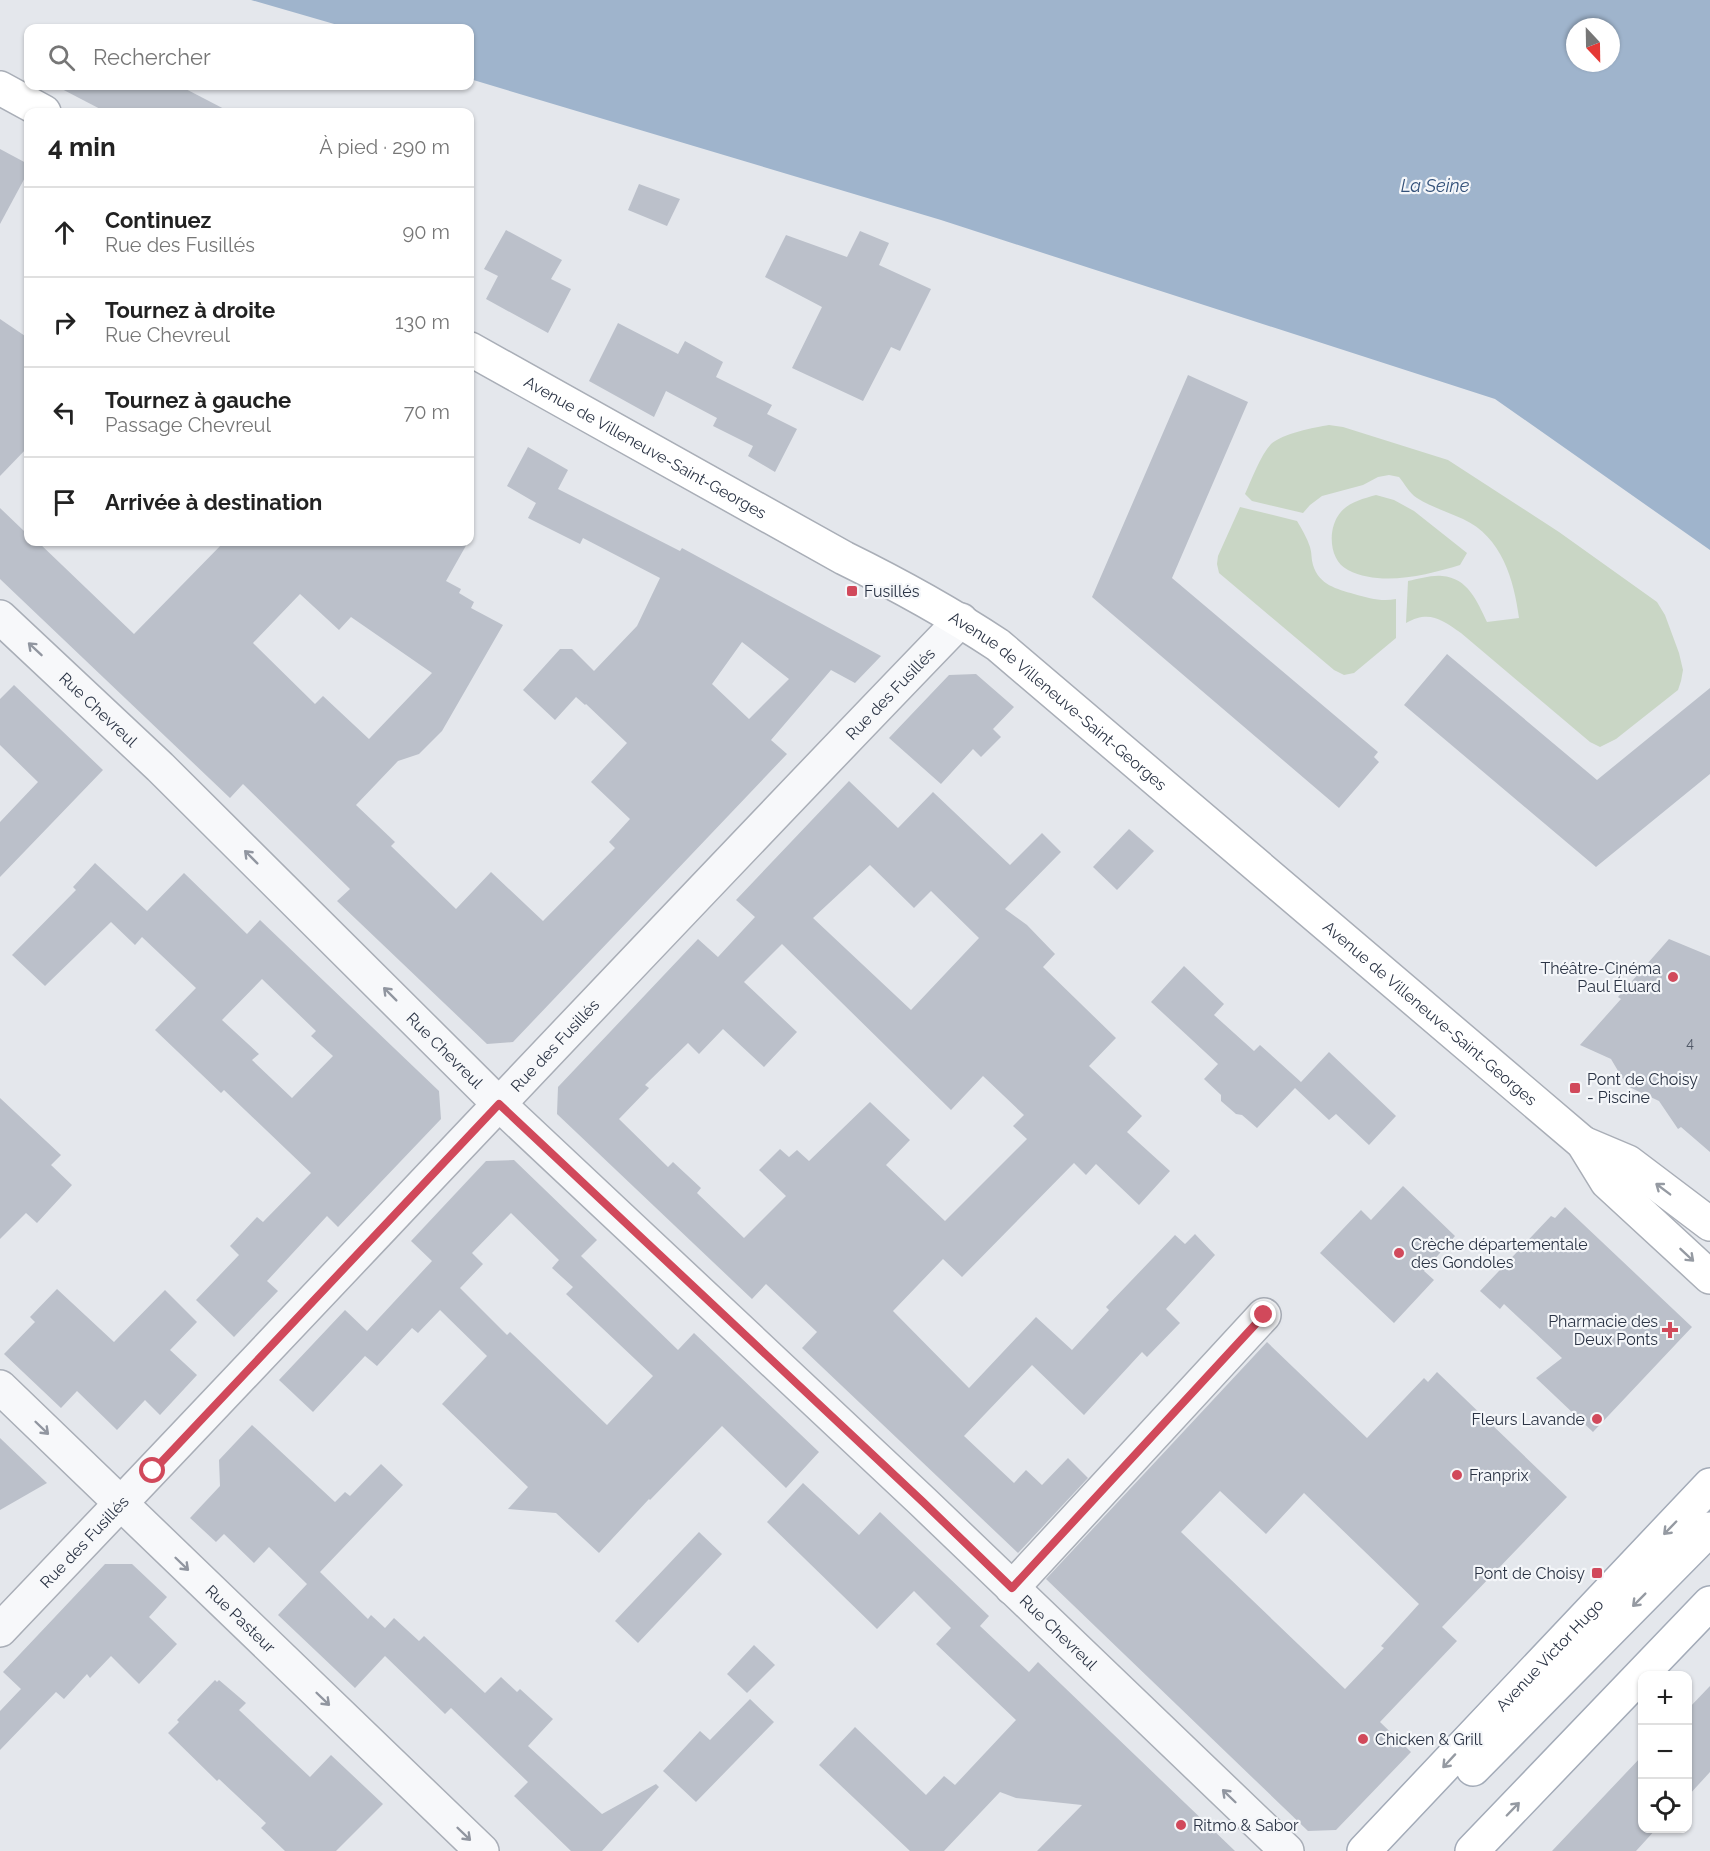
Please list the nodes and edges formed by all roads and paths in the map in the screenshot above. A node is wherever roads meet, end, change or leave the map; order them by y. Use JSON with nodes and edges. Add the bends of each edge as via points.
{"nodes":[{"id":1,"x":0,"y":88,"type":"edge"},
{"id":2,"x":37,"y":108,"type":"edge"},
{"id":3,"x":474,"y":351,"type":"edge"},
{"id":4,"x":0,"y":617,"type":"edge"},
{"id":5,"x":961,"y":620,"type":"junction"},
{"id":6,"x":499,"y":1104,"type":"junction"},
{"id":7,"x":1582,"y":1143,"type":"junction"},
{"id":8,"x":1710,"y":1224,"type":"edge"},
{"id":9,"x":1710,"y":1277,"type":"edge"},
{"id":10,"x":1264,"y":1315,"type":"dead end"},
{"id":11,"x":0,"y":1388,"type":"edge"},
{"id":12,"x":1710,"y":1485,"type":"edge"},
{"id":13,"x":120,"y":1504,"type":"junction"},
{"id":14,"x":1710,"y":1529,"type":"edge"},
{"id":15,"x":1012,"y":1588,"type":"junction"},
{"id":16,"x":1710,"y":1603,"type":"edge"},
{"id":17,"x":0,"y":1630,"type":"edge"},
{"id":18,"x":1710,"y":1635,"type":"edge"},
{"id":19,"x":1676,"y":1671,"type":"edge"},
{"id":20,"x":1638,"y":1709,"type":"edge"},
{"id":21,"x":482,"y":1851,"type":"edge"},
{"id":22,"x":1287,"y":1851,"type":"edge"},
{"id":23,"x":1364,"y":1851,"type":"edge"},
{"id":24,"x":1394,"y":1851,"type":"edge"},
{"id":25,"x":1472,"y":1851,"type":"edge"},
{"id":26,"x":1504,"y":1851,"type":"edge"}],
"edges":[{"from":1,"to":2,"type":"main road"},
{"from":3,"to":5,"type":"main road","name":"Avenue de Villeneuve-Saint-Georges"},
{"from":6,"to":4,"type":"street","name":"Rue Chevreul","one_way":true,"via":[[160,767]]},
{"from":5,"to":6,"type":"street","name":"Rue des Fusillés"},
{"from":5,"to":7,"type":"main road","name":"Avenue de Villeneuve-Saint-Georges","via":[[998,645]]},
{"from":6,"to":13,"type":"street","name":"Rue des Fusillés"},
{"from":6,"to":15,"type":"street","name":"Rue Chevreul"},
{"from":8,"to":7,"type":"main road","name":"Avenue de Villeneuve-Saint-Georges","one_way":true,"via":[[1628,1162]]},
{"from":7,"to":9,"type":"main road","name":"Avenue de Villeneuve-Saint-Georges","one_way":true,"via":[[1607,1182]]},
{"from":10,"to":15,"type":"street"},
{"from":11,"to":13,"type":"street","name":"Rue Pasteur","one_way":true},
{"from":12,"to":23,"type":"main road","name":"Avenue Victor Hugo","one_way":true},
{"from":13,"to":17,"type":"street","name":"Rue des Fusillés"},
{"from":13,"to":21,"type":"street","name":"Rue Pasteur","one_way":true},
{"from":14,"to":24,"type":"main road","name":"Avenue Victor Hugo","one_way":true},
{"from":22,"to":15,"type":"street","name":"Rue Chevreul","one_way":true},
{"from":25,"to":16,"type":"main road","one_way":true},
{"from":18,"to":19,"type":"main road"},
{"from":20,"to":26,"type":"main road"}]}
